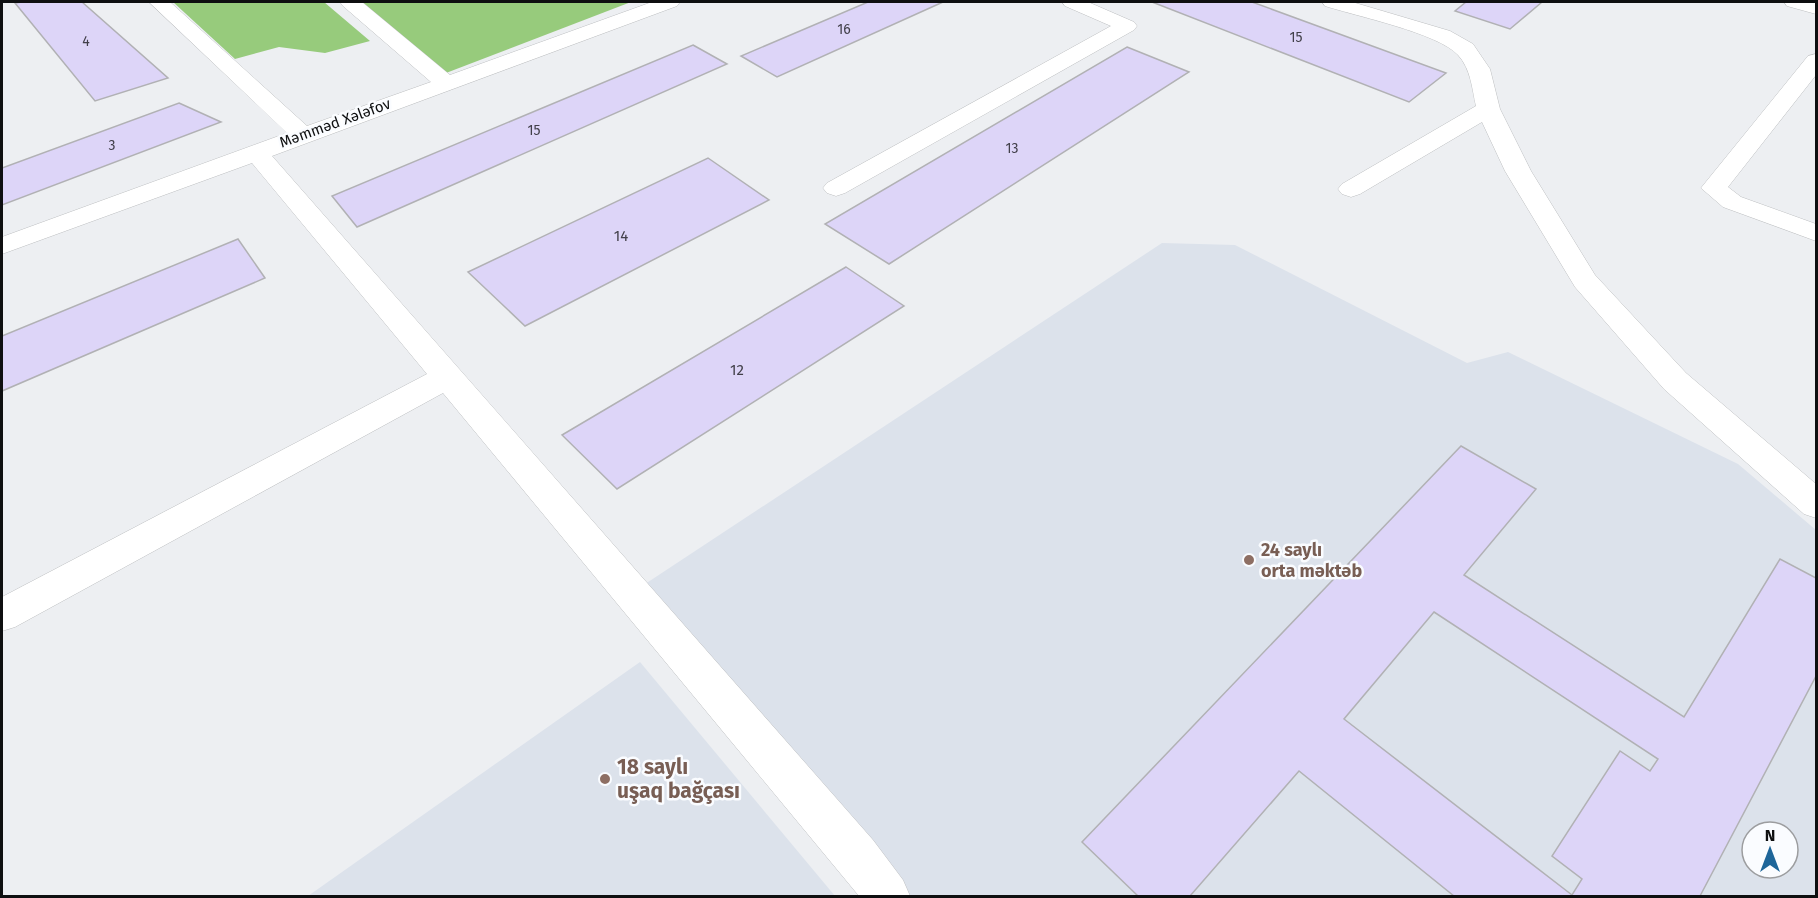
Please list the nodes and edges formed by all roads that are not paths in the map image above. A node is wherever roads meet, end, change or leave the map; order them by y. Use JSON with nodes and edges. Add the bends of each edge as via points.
{"nodes":[{"id":1,"x":159,"y":2,"type":"edge"},
{"id":2,"x":350,"y":2,"type":"edge"},
{"id":3,"x":670,"y":2,"type":"edge"},
{"id":4,"x":1072,"y":2,"type":"edge"},
{"id":5,"x":1332,"y":2,"type":"edge"},
{"id":6,"x":1794,"y":2,"type":"edge"},
{"id":7,"x":1816,"y":8,"type":"edge"},
{"id":8,"x":1816,"y":61,"type":"edge"},
{"id":9,"x":445,"y":82,"type":"junction"},
{"id":10,"x":1488,"y":109,"type":"junction"},
{"id":11,"x":303,"y":135,"type":"junction"},
{"id":12,"x":256,"y":152,"type":"junction"},
{"id":13,"x":836,"y":188,"type":"dead end"},
{"id":14,"x":1351,"y":189,"type":"dead end"},
{"id":15,"x":1816,"y":233,"type":"edge"},
{"id":16,"x":2,"y":246,"type":"edge"},
{"id":17,"x":447,"y":377,"type":"junction"},
{"id":18,"x":1816,"y":504,"type":"edge"},
{"id":19,"x":2,"y":615,"type":"edge"},
{"id":20,"x":887,"y":897,"type":"edge"}],
"edges":[{"from":1,"to":11,"type":"street"},
{"from":2,"to":9,"type":"street"},
{"from":3,"to":9,"type":"street","name":"Məmməd Xələfov"},
{"from":4,"to":13,"type":"street","via":[[1127,26]]},
{"from":5,"to":10,"type":"street","via":[[1443,35],[1465,49],[1479,69]]},
{"from":6,"to":7,"type":"street"},
{"from":8,"to":15,"type":"street","via":[[1714,188],[1732,202]]},
{"from":9,"to":11,"type":"street","name":"Məmməd Xələfov"},
{"from":10,"to":14,"type":"street"},
{"from":10,"to":18,"type":"street","via":[[1518,171],[1585,281],[1675,381]]},
{"from":11,"to":12,"type":"street","name":"Məmməd Xələfov"},
{"from":12,"to":16,"type":"street","name":"Məmməd Xələfov"},
{"from":12,"to":17,"type":"street"},
{"from":17,"to":19,"type":"street"},
{"from":17,"to":20,"type":"street","via":[[857,856]]}]}
